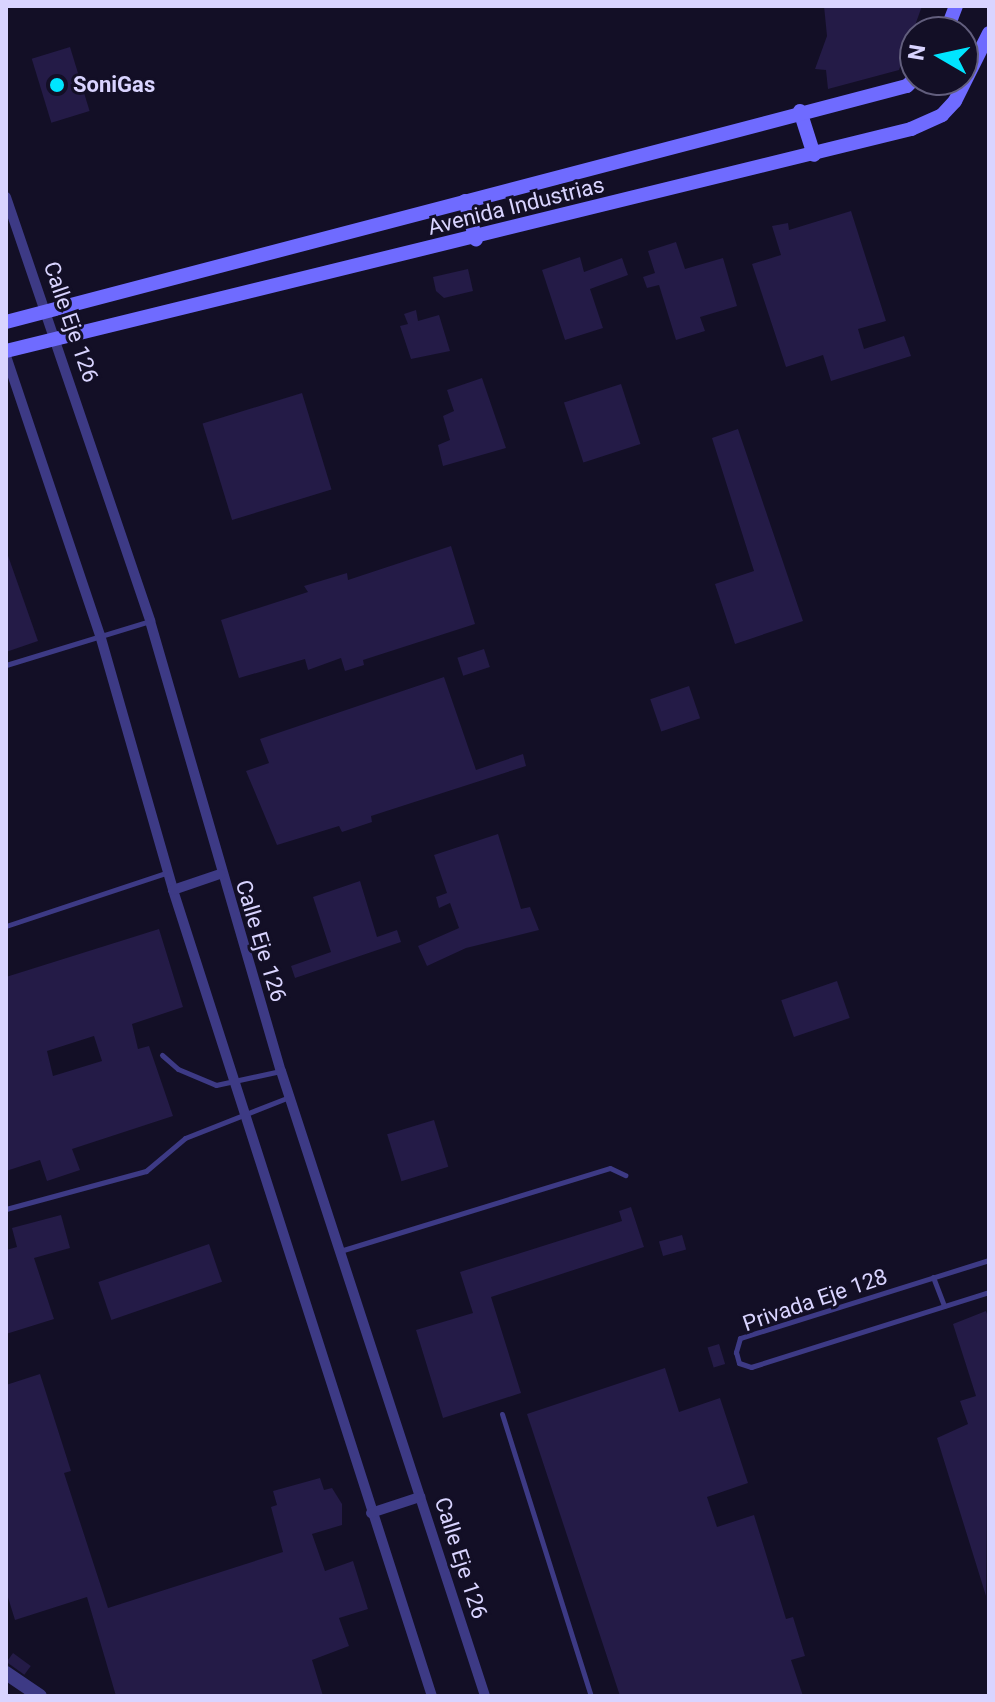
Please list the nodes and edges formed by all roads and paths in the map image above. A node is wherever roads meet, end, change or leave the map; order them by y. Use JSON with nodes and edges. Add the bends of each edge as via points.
{"nodes":[{"id":1,"x":989,"y":33,"type":"edge"},
{"id":2,"x":899,"y":88,"type":"edge"},
{"id":3,"x":800,"y":111,"type":"junction"},
{"id":4,"x":814,"y":155,"type":"junction"},
{"id":5,"x":6,"y":197,"type":"edge"},
{"id":6,"x":465,"y":201,"type":"junction"},
{"id":7,"x":9,"y":214,"type":"edge"},
{"id":8,"x":476,"y":239,"type":"junction"},
{"id":9,"x":48,"y":311,"type":"junction"},
{"id":10,"x":6,"y":322,"type":"edge"},
{"id":11,"x":56,"y":339,"type":"junction"},
{"id":12,"x":6,"y":353,"type":"edge"},
{"id":13,"x":150,"y":621,"type":"junction"},
{"id":14,"x":100,"y":635,"type":"junction"},
{"id":15,"x":6,"y":665,"type":"edge"},
{"id":16,"x":168,"y":872,"type":"junction"},
{"id":17,"x":220,"y":874,"type":"junction"},
{"id":18,"x":173,"y":890,"type":"junction"},
{"id":19,"x":6,"y":926,"type":"edge"},
{"id":20,"x":162,"y":1055,"type":"dead end"},
{"id":21,"x":281,"y":1071,"type":"junction"},
{"id":22,"x":236,"y":1083,"type":"junction"},
{"id":23,"x":289,"y":1097,"type":"junction"},
{"id":24,"x":245,"y":1114,"type":"junction"},
{"id":25,"x":625,"y":1175,"type":"dead end"},
{"id":26,"x":6,"y":1209,"type":"edge"},
{"id":27,"x":340,"y":1251,"type":"junction"},
{"id":28,"x":989,"y":1260,"type":"edge"},
{"id":29,"x":933,"y":1277,"type":"junction"},
{"id":30,"x":989,"y":1292,"type":"edge"},
{"id":31,"x":944,"y":1306,"type":"junction"},
{"id":32,"x":502,"y":1414,"type":"dead end"},
{"id":33,"x":420,"y":1497,"type":"junction"},
{"id":34,"x":371,"y":1513,"type":"junction"},
{"id":35,"x":6,"y":1673,"type":"edge"},
{"id":36,"x":40,"y":1696,"type":"edge"},
{"id":37,"x":432,"y":1696,"type":"edge"},
{"id":38,"x":485,"y":1696,"type":"edge"},
{"id":39,"x":591,"y":1696,"type":"edge"}],
"edges":[{"from":1,"to":4,"type":"main road","name":"Avenida Industrias","via":[[955,101],[942,115],[911,129]]},
{"from":2,"to":3,"type":"main road","name":"Avenida Industrias"},
{"from":3,"to":4,"type":"main road"},
{"from":3,"to":6,"type":"main road","name":"Avenida Industrias"},
{"from":4,"to":8,"type":"main road","name":"Avenida Industrias"},
{"from":5,"to":7,"type":"street","name":"Calle Eje 126"},
{"from":6,"to":8,"type":"main road"},
{"from":6,"to":9,"type":"main road","name":"Avenida Industrias"},
{"from":7,"to":9,"type":"street","name":"Calle Eje 126"},
{"from":8,"to":11,"type":"main road","name":"Avenida Industrias"},
{"from":9,"to":10,"type":"main road","name":"Avenida Industrias"},
{"from":9,"to":11,"type":"street","name":"Calle Eje 126"},
{"from":11,"to":12,"type":"main road","name":"Avenida Industrias"},
{"from":11,"to":13,"type":"street","name":"Calle Eje 126"},
{"from":12,"to":14,"type":"street"},
{"from":13,"to":14,"type":"lane"},
{"from":13,"to":17,"type":"street","name":"Calle Eje 126"},
{"from":14,"to":15,"type":"lane"},
{"from":14,"to":16,"type":"street"},
{"from":16,"to":18,"type":"street"},
{"from":16,"to":19,"type":"lane"},
{"from":17,"to":18,"type":"street"},
{"from":17,"to":21,"type":"street","name":"Calle Eje 126"},
{"from":18,"to":22,"type":"street"},
{"from":20,"to":22,"type":"lane","via":[[178,1069],[216,1085]]},
{"from":21,"to":22,"type":"lane"},
{"from":21,"to":23,"type":"street","name":"Calle Eje 126"},
{"from":22,"to":24,"type":"street"},
{"from":23,"to":24,"type":"lane"},
{"from":23,"to":27,"type":"street","name":"Calle Eje 126"},
{"from":24,"to":26,"type":"lane","via":[[185,1138],[146,1171]]},
{"from":24,"to":34,"type":"street"},
{"from":25,"to":27,"type":"lane","via":[[610,1168]]},
{"from":27,"to":33,"type":"street","name":"Calle Eje 126"},
{"from":28,"to":29,"type":"lane","name":"Privada Eje 128"},
{"from":29,"to":31,"type":"lane"},
{"from":29,"to":31,"type":"lane","name":"Privada Eje 128","via":[[740,1338],[739,1363],[751,1367]]},
{"from":30,"to":31,"type":"lane","name":"Privada Eje 128"},
{"from":32,"to":39,"type":"lane"},
{"from":33,"to":34,"type":"street"},
{"from":33,"to":38,"type":"street","name":"Calle Eje 126"},
{"from":34,"to":37,"type":"street"},
{"from":35,"to":36,"type":"street"}]}
